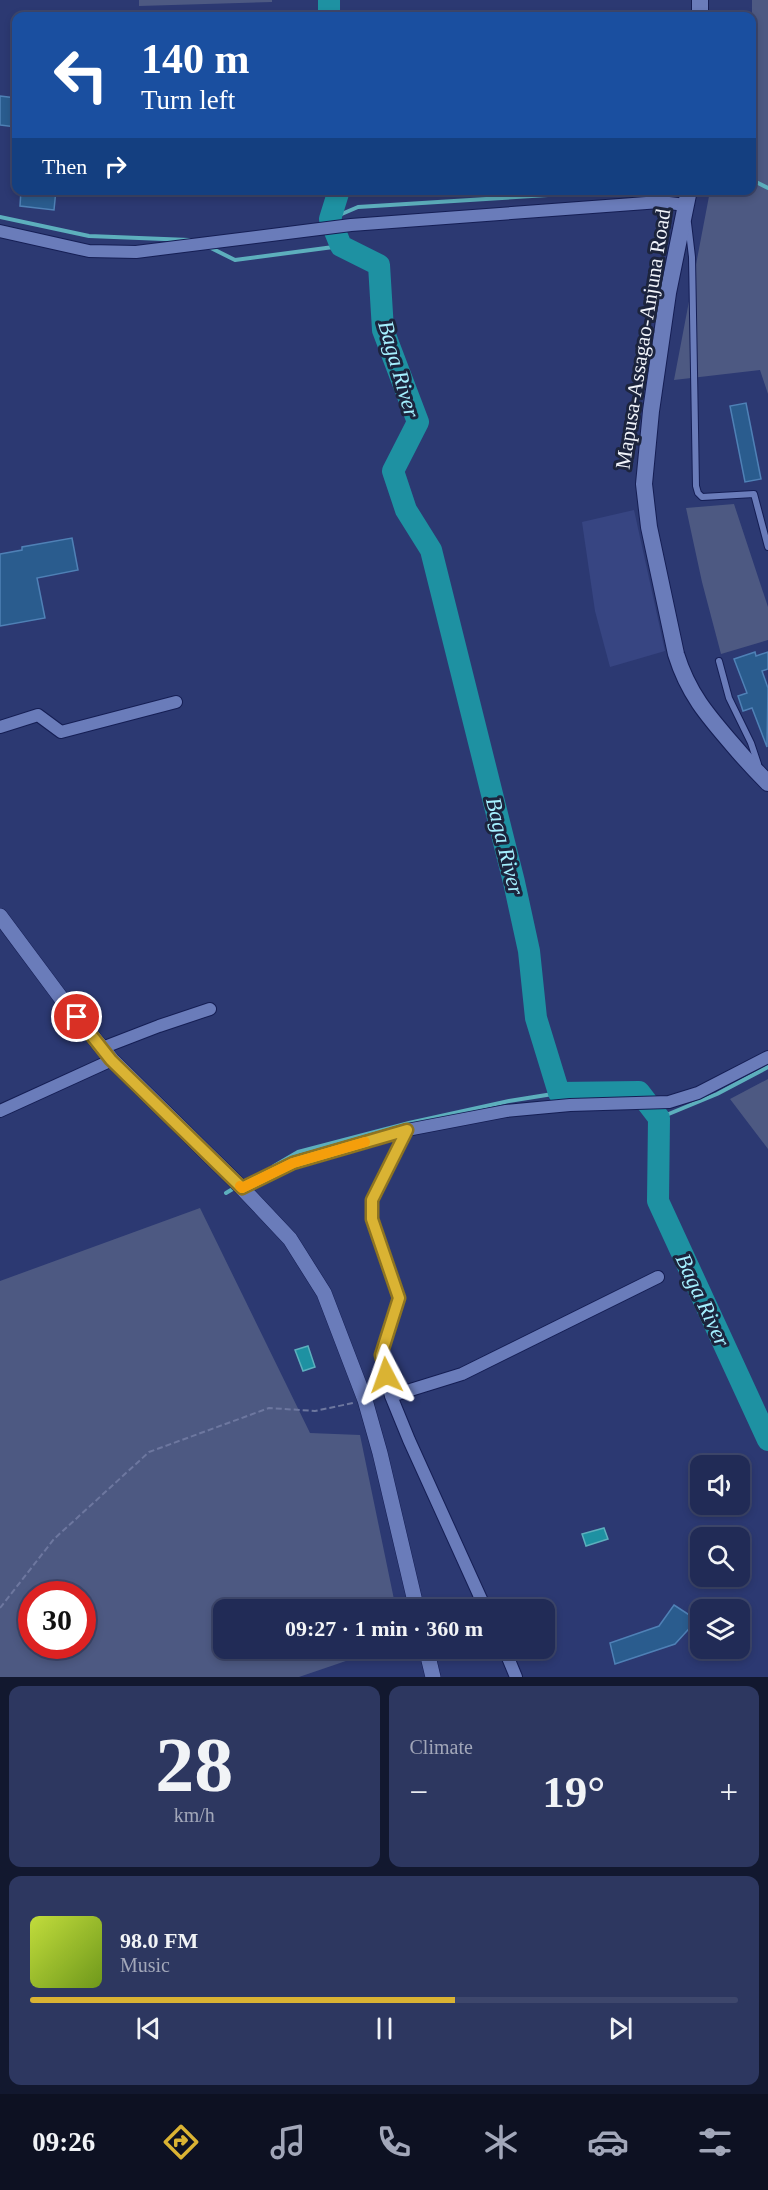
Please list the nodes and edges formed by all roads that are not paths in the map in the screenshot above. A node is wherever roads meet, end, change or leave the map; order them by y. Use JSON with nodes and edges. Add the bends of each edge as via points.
{"nodes":[{"id":1,"x":688,"y":198,"type":"edge"},
{"id":2,"x":0,"y":231,"type":"edge"},
{"id":3,"x":768,"y":547,"type":"edge"},
{"id":4,"x":719,"y":661,"type":"dead end"},
{"id":5,"x":176,"y":702,"type":"dead end"},
{"id":6,"x":0,"y":728,"type":"edge"},
{"id":7,"x":766,"y":781,"type":"edge"},
{"id":8,"x":0,"y":916,"type":"edge"},
{"id":9,"x":210,"y":1009,"type":"dead end"},
{"id":10,"x":107,"y":1054,"type":"junction"},
{"id":11,"x":768,"y":1057,"type":"edge"},
{"id":12,"x":0,"y":1111,"type":"edge"},
{"id":13,"x":407,"y":1130,"type":"junction"},
{"id":14,"x":242,"y":1188,"type":"junction"},
{"id":15,"x":658,"y":1277,"type":"dead end"},
{"id":16,"x":391,"y":1396,"type":"junction"},
{"id":17,"x":414,"y":1599,"type":"edge"},
{"id":18,"x":481,"y":1599,"type":"edge"},
{"id":19,"x":429,"y":1659,"type":"edge"},
{"id":20,"x":509,"y":1659,"type":"edge"},
{"id":21,"x":433,"y":1677,"type":"edge"},
{"id":22,"x":516,"y":1677,"type":"edge"}],
"edges":[{"from":1,"to":2,"type":"street","via":[[351,225],[136,252],[89,251]]},
{"from":1,"to":3,"type":"lane","via":[[696,486],[702,497],[754,494]]},
{"from":1,"to":7,"type":"main road","name":"Mapusa-Assagao-Anjuna Road","via":[[668,293],[651,411],[645,505],[682,675],[706,715]]},
{"from":4,"to":7,"type":"lane","via":[[729,698]]},
{"from":5,"to":6,"type":"street","via":[[61,732],[38,715]]},
{"from":8,"to":10,"type":"street"},
{"from":9,"to":10,"type":"street","via":[[159,1026]]},
{"from":10,"to":12,"type":"street"},
{"from":10,"to":14,"type":"street"},
{"from":11,"to":13,"type":"street","via":[[698,1093],[669,1101],[506,1111]]},
{"from":13,"to":14,"type":"street","via":[[293,1163]]},
{"from":13,"to":16,"type":"street","via":[[372,1200],[372,1219],[399,1298],[381,1355]]},
{"from":14,"to":17,"type":"street","via":[[290,1239],[324,1293],[365,1400]]},
{"from":15,"to":16,"type":"street","via":[[462,1374]]},
{"from":16,"to":18,"type":"street"},
{"from":19,"to":21,"type":"street"},
{"from":20,"to":22,"type":"street"}]}
